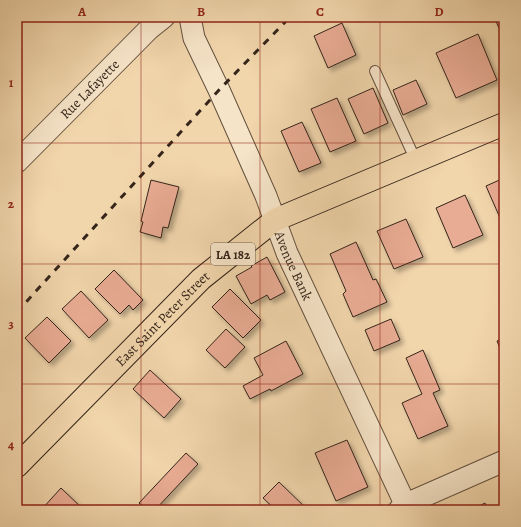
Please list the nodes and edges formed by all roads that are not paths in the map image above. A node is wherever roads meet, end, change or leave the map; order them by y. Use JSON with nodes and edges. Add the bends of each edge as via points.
{"nodes":[{"id":1,"x":164,"y":17,"type":"edge"},
{"id":2,"x":190,"y":17,"type":"edge"},
{"id":3,"x":375,"y":71,"type":"dead end"},
{"id":4,"x":504,"y":124,"type":"edge"},
{"id":5,"x":416,"y":161,"type":"junction"},
{"id":6,"x":17,"y":162,"type":"edge"},
{"id":7,"x":275,"y":220,"type":"junction"},
{"id":8,"x":504,"y":461,"type":"edge"},
{"id":9,"x":17,"y":466,"type":"edge"},
{"id":10,"x":404,"y":508,"type":"edge"}],
"edges":[{"from":1,"to":6,"type":"street","name":"Rue Lafayette"},
{"from":2,"to":7,"type":"street","name":"Avenue Bank","via":[[194,38]]},
{"from":3,"to":5,"type":"lane"},
{"from":4,"to":5,"type":"main road","name":"East Saint Peter Street","number":"LA 182"},
{"from":5,"to":7,"type":"main road","name":"East Saint Peter Street","number":"LA 182"},
{"from":7,"to":9,"type":"main road","name":"East Saint Peter Street","number":"LA 182","via":[[201,279]]},
{"from":7,"to":10,"type":"street","name":"Avenue Bank","via":[[287,253]]},
{"from":8,"to":10,"type":"street"}]}
